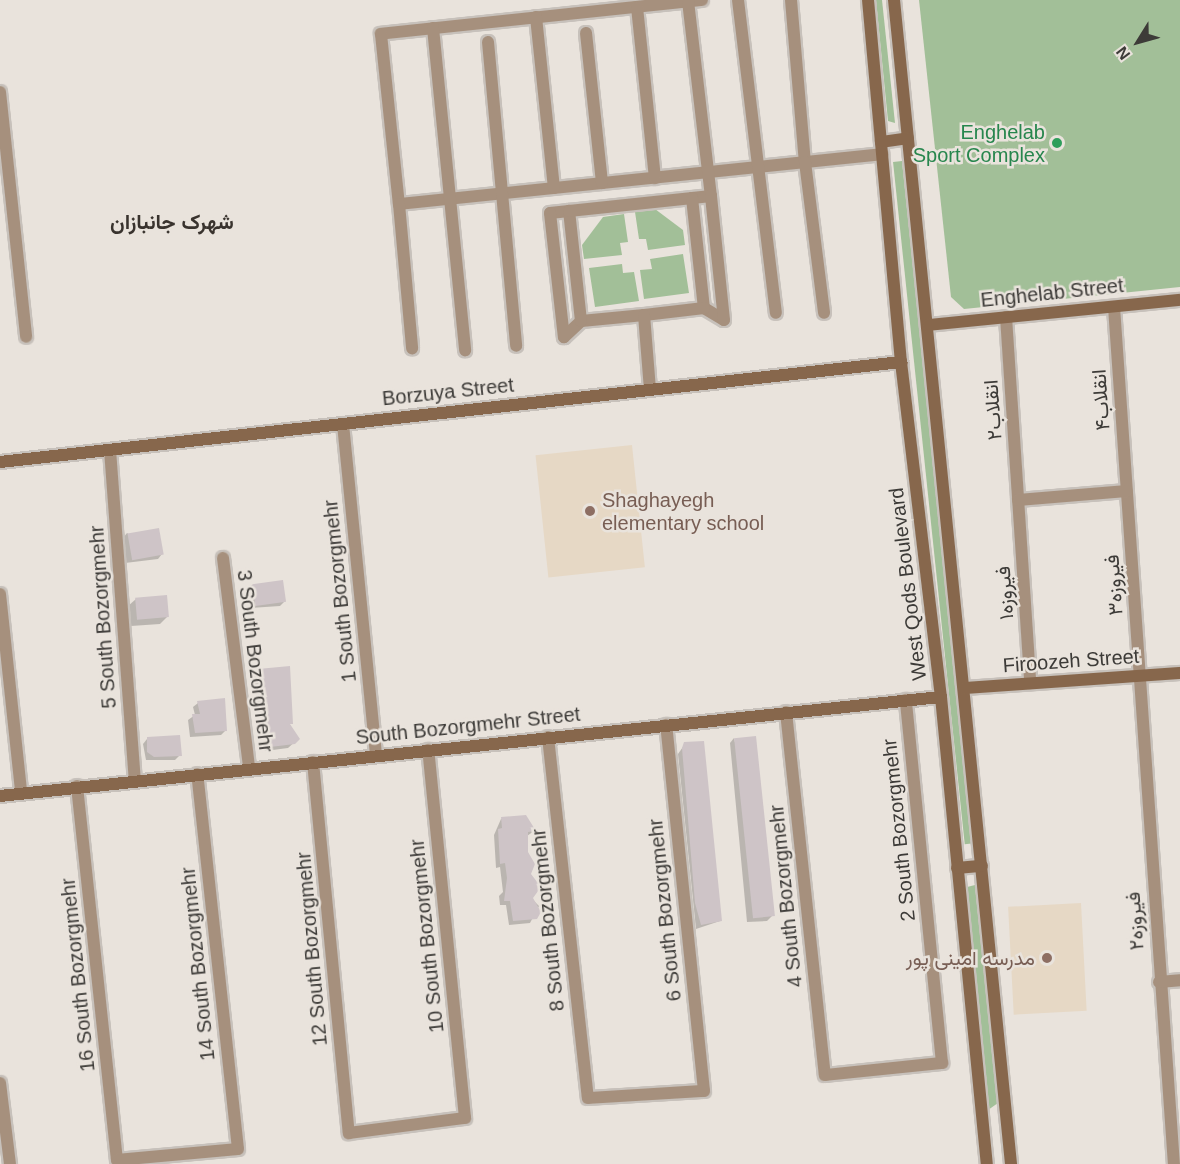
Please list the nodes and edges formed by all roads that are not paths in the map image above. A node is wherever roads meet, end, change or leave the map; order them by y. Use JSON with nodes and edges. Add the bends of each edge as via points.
{"nodes":[{"id":1,"x":702,"y":0,"type":"edge"},
{"id":2,"x":738,"y":0,"type":"edge"},
{"id":3,"x":791,"y":0,"type":"edge"},
{"id":4,"x":868,"y":0,"type":"edge"},
{"id":5,"x":894,"y":0,"type":"edge"},
{"id":6,"x":688,"y":1,"type":"edge"},
{"id":7,"x":637,"y":7,"type":"junction"},
{"id":8,"x":536,"y":17,"type":"junction"},
{"id":9,"x":433,"y":28,"type":"junction"},
{"id":10,"x":586,"y":33,"type":"dead end"},
{"id":11,"x":488,"y":42,"type":"dead end"},
{"id":12,"x":0,"y":92,"type":"edge"},
{"id":13,"x":908,"y":138,"type":"junction"},
{"id":14,"x":882,"y":148,"type":"junction"},
{"id":15,"x":805,"y":162,"type":"junction"},
{"id":16,"x":757,"y":167,"type":"junction"},
{"id":17,"x":4,"y":172,"type":"edge"},
{"id":18,"x":708,"y":172,"type":"junction"},
{"id":19,"x":655,"y":178,"type":"junction"},
{"id":20,"x":602,"y":183,"type":"junction"},
{"id":21,"x":554,"y":188,"type":"junction"},
{"id":22,"x":501,"y":194,"type":"junction"},
{"id":23,"x":711,"y":196,"type":"junction"},
{"id":24,"x":692,"y":198,"type":"junction"},
{"id":25,"x":450,"y":199,"type":"junction"},
{"id":26,"x":399,"y":204,"type":"junction"},
{"id":27,"x":569,"y":211,"type":"junction"},
{"id":28,"x":1180,"y":300,"type":"edge"},
{"id":29,"x":1114,"y":307,"type":"junction"},
{"id":30,"x":704,"y":308,"type":"junction"},
{"id":31,"x":776,"y":313,"type":"dead end"},
{"id":32,"x":824,"y":313,"type":"dead end"},
{"id":33,"x":644,"y":315,"type":"junction"},
{"id":34,"x":1006,"y":317,"type":"junction"},
{"id":35,"x":581,"y":321,"type":"junction"},
{"id":36,"x":928,"y":326,"type":"junction"},
{"id":37,"x":27,"y":337,"type":"dead end"},
{"id":38,"x":516,"y":346,"type":"dead end"},
{"id":39,"x":412,"y":348,"type":"dead end"},
{"id":40,"x":465,"y":350,"type":"dead end"},
{"id":41,"x":902,"y":362,"type":"junction"},
{"id":42,"x":651,"y":389,"type":"junction"},
{"id":43,"x":343,"y":424,"type":"junction"},
{"id":44,"x":110,"y":450,"type":"junction"},
{"id":45,"x":0,"y":462,"type":"edge"},
{"id":46,"x":1127,"y":491,"type":"junction"},
{"id":47,"x":1018,"y":500,"type":"junction"},
{"id":48,"x":223,"y":558,"type":"dead end"},
{"id":49,"x":0,"y":594,"type":"edge"},
{"id":50,"x":1180,"y":673,"type":"edge"},
{"id":51,"x":1140,"y":675,"type":"junction"},
{"id":52,"x":1030,"y":683,"type":"junction"},
{"id":53,"x":964,"y":688,"type":"junction"},
{"id":54,"x":940,"y":697,"type":"junction"},
{"id":55,"x":906,"y":700,"type":"junction"},
{"id":56,"x":786,"y":712,"type":"junction"},
{"id":57,"x":666,"y":725,"type":"junction"},
{"id":58,"x":548,"y":737,"type":"junction"},
{"id":59,"x":428,"y":750,"type":"junction"},
{"id":60,"x":376,"y":755,"type":"junction"},
{"id":61,"x":313,"y":762,"type":"junction"},
{"id":62,"x":249,"y":768,"type":"junction"},
{"id":63,"x":197,"y":774,"type":"junction"},
{"id":64,"x":135,"y":780,"type":"junction"},
{"id":65,"x":77,"y":786,"type":"junction"},
{"id":66,"x":21,"y":792,"type":"junction"},
{"id":67,"x":0,"y":796,"type":"edge"},
{"id":68,"x":982,"y":866,"type":"junction"},
{"id":69,"x":957,"y":868,"type":"junction"},
{"id":70,"x":1180,"y":980,"type":"edge"},
{"id":71,"x":1159,"y":981,"type":"junction"},
{"id":72,"x":825,"y":1075,"type":"joint"},
{"id":73,"x":0,"y":1083,"type":"edge"},
{"id":74,"x":588,"y":1098,"type":"joint"},
{"id":75,"x":349,"y":1133,"type":"joint"},
{"id":76,"x":117,"y":1160,"type":"joint"},
{"id":77,"x":10,"y":1164,"type":"edge"},
{"id":78,"x":987,"y":1164,"type":"edge"},
{"id":79,"x":1011,"y":1164,"type":"edge"},
{"id":80,"x":1174,"y":1164,"type":"edge"}],
"edges":[{"from":1,"to":6,"type":"street"},
{"from":2,"to":16,"type":"street"},
{"from":3,"to":15,"type":"street"},
{"from":4,"to":14,"type":"main road","name":"West Qods Boulevard"},
{"from":5,"to":13,"type":"main road"},
{"from":6,"to":7,"type":"street"},
{"from":6,"to":18,"type":"street"},
{"from":7,"to":8,"type":"street"},
{"from":7,"to":19,"type":"street"},
{"from":8,"to":9,"type":"street"},
{"from":8,"to":21,"type":"street"},
{"from":9,"to":25,"type":"street"},
{"from":9,"to":26,"type":"street","via":[[381,34]]},
{"from":10,"to":20,"type":"street"},
{"from":11,"to":22,"type":"street"},
{"from":12,"to":17,"type":"street"},
{"from":13,"to":14,"type":"main road"},
{"from":13,"to":36,"type":"main road"},
{"from":14,"to":15,"type":"street"},
{"from":14,"to":41,"type":"main road","name":"West Qods Boulevard"},
{"from":15,"to":16,"type":"street"},
{"from":15,"to":32,"type":"street"},
{"from":16,"to":18,"type":"street"},
{"from":16,"to":31,"type":"street"},
{"from":17,"to":37,"type":"street"},
{"from":18,"to":19,"type":"street"},
{"from":18,"to":23,"type":"street"},
{"from":19,"to":20,"type":"street"},
{"from":20,"to":21,"type":"street"},
{"from":21,"to":22,"type":"street"},
{"from":22,"to":25,"type":"street"},
{"from":22,"to":38,"type":"street"},
{"from":23,"to":24,"type":"street"},
{"from":23,"to":30,"type":"street","via":[[724,320]]},
{"from":24,"to":27,"type":"street"},
{"from":24,"to":30,"type":"street"},
{"from":25,"to":26,"type":"street"},
{"from":25,"to":40,"type":"street"},
{"from":26,"to":39,"type":"street"},
{"from":27,"to":35,"type":"street"},
{"from":27,"to":35,"type":"street","via":[[550,213],[564,337]]},
{"from":28,"to":29,"type":"main road","name":"Enghelab Street"},
{"from":29,"to":34,"type":"main road","name":"Enghelab Street"},
{"from":29,"to":46,"type":"street","name":"انقلاب۴"},
{"from":30,"to":33,"type":"street"},
{"from":33,"to":35,"type":"street"},
{"from":33,"to":42,"type":"street"},
{"from":34,"to":36,"type":"main road","name":"Enghelab Street"},
{"from":34,"to":47,"type":"street","name":"انقلاب۲"},
{"from":36,"to":53,"type":"main road"},
{"from":41,"to":42,"type":"main road","name":"Borzuya Street"},
{"from":41,"to":54,"type":"main road","name":"West Qods Boulevard"},
{"from":42,"to":43,"type":"main road","name":"Borzuya Street"},
{"from":43,"to":44,"type":"main road","name":"Borzuya Street"},
{"from":43,"to":60,"type":"street","name":"1 South Bozorgmehr"},
{"from":44,"to":45,"type":"main road","name":"Borzuya Street"},
{"from":44,"to":64,"type":"street","name":"5 South Bozorgmehr"},
{"from":46,"to":47,"type":"street"},
{"from":46,"to":51,"type":"street","name":"فیروزه۳"},
{"from":47,"to":52,"type":"street","name":"فیروزه۱"},
{"from":48,"to":62,"type":"street","name":"3 South Bozorgmehr"},
{"from":49,"to":66,"type":"street"},
{"from":50,"to":51,"type":"main road","name":"Firoozeh Street"},
{"from":51,"to":52,"type":"main road","name":"Firoozeh Street"},
{"from":51,"to":71,"type":"street","name":"فیروزه۲"},
{"from":52,"to":53,"type":"main road","name":"Firoozeh Street"},
{"from":53,"to":68,"type":"main road"},
{"from":54,"to":55,"type":"main road","name":"South Bozorgmehr Street"},
{"from":54,"to":69,"type":"main road","name":"West Qods Boulevard"},
{"from":55,"to":56,"type":"main road","name":"South Bozorgmehr Street"},
{"from":55,"to":72,"type":"street","name":"2 South Bozorgmehr","via":[[942,1063]]},
{"from":56,"to":57,"type":"main road","name":"South Bozorgmehr Street"},
{"from":56,"to":72,"type":"street","name":"4 South Bozorgmehr"},
{"from":57,"to":58,"type":"main road","name":"South Bozorgmehr Street"},
{"from":57,"to":74,"type":"street","name":"6 South Bozorgmehr","via":[[704,1091]]},
{"from":58,"to":59,"type":"main road","name":"South Bozorgmehr Street"},
{"from":58,"to":74,"type":"street","name":"8 South Bozorgmehr"},
{"from":59,"to":60,"type":"main road","name":"South Bozorgmehr Street"},
{"from":59,"to":75,"type":"street","name":"10 South Bozorgmehr","via":[[465,1118]]},
{"from":60,"to":61,"type":"main road","name":"South Bozorgmehr Street"},
{"from":61,"to":62,"type":"main road","name":"South Bozorgmehr Street"},
{"from":61,"to":75,"type":"street","name":"12 South Bozorgmehr"},
{"from":62,"to":63,"type":"main road","name":"South Bozorgmehr Street"},
{"from":63,"to":64,"type":"main road","name":"South Bozorgmehr Street"},
{"from":63,"to":76,"type":"street","name":"14 South Bozorgmehr","via":[[237,1149]]},
{"from":64,"to":65,"type":"main road","name":"South Bozorgmehr Street"},
{"from":65,"to":66,"type":"main road","name":"South Bozorgmehr Street"},
{"from":65,"to":76,"type":"street","name":"16 South Bozorgmehr"},
{"from":66,"to":67,"type":"main road","name":"South Bozorgmehr Street"},
{"from":68,"to":69,"type":"main road"},
{"from":68,"to":79,"type":"main road"},
{"from":69,"to":78,"type":"main road","name":"West Qods Boulevard"},
{"from":70,"to":71,"type":"street"},
{"from":71,"to":80,"type":"street","name":"فیروزه۲"},
{"from":73,"to":77,"type":"street"}]}
